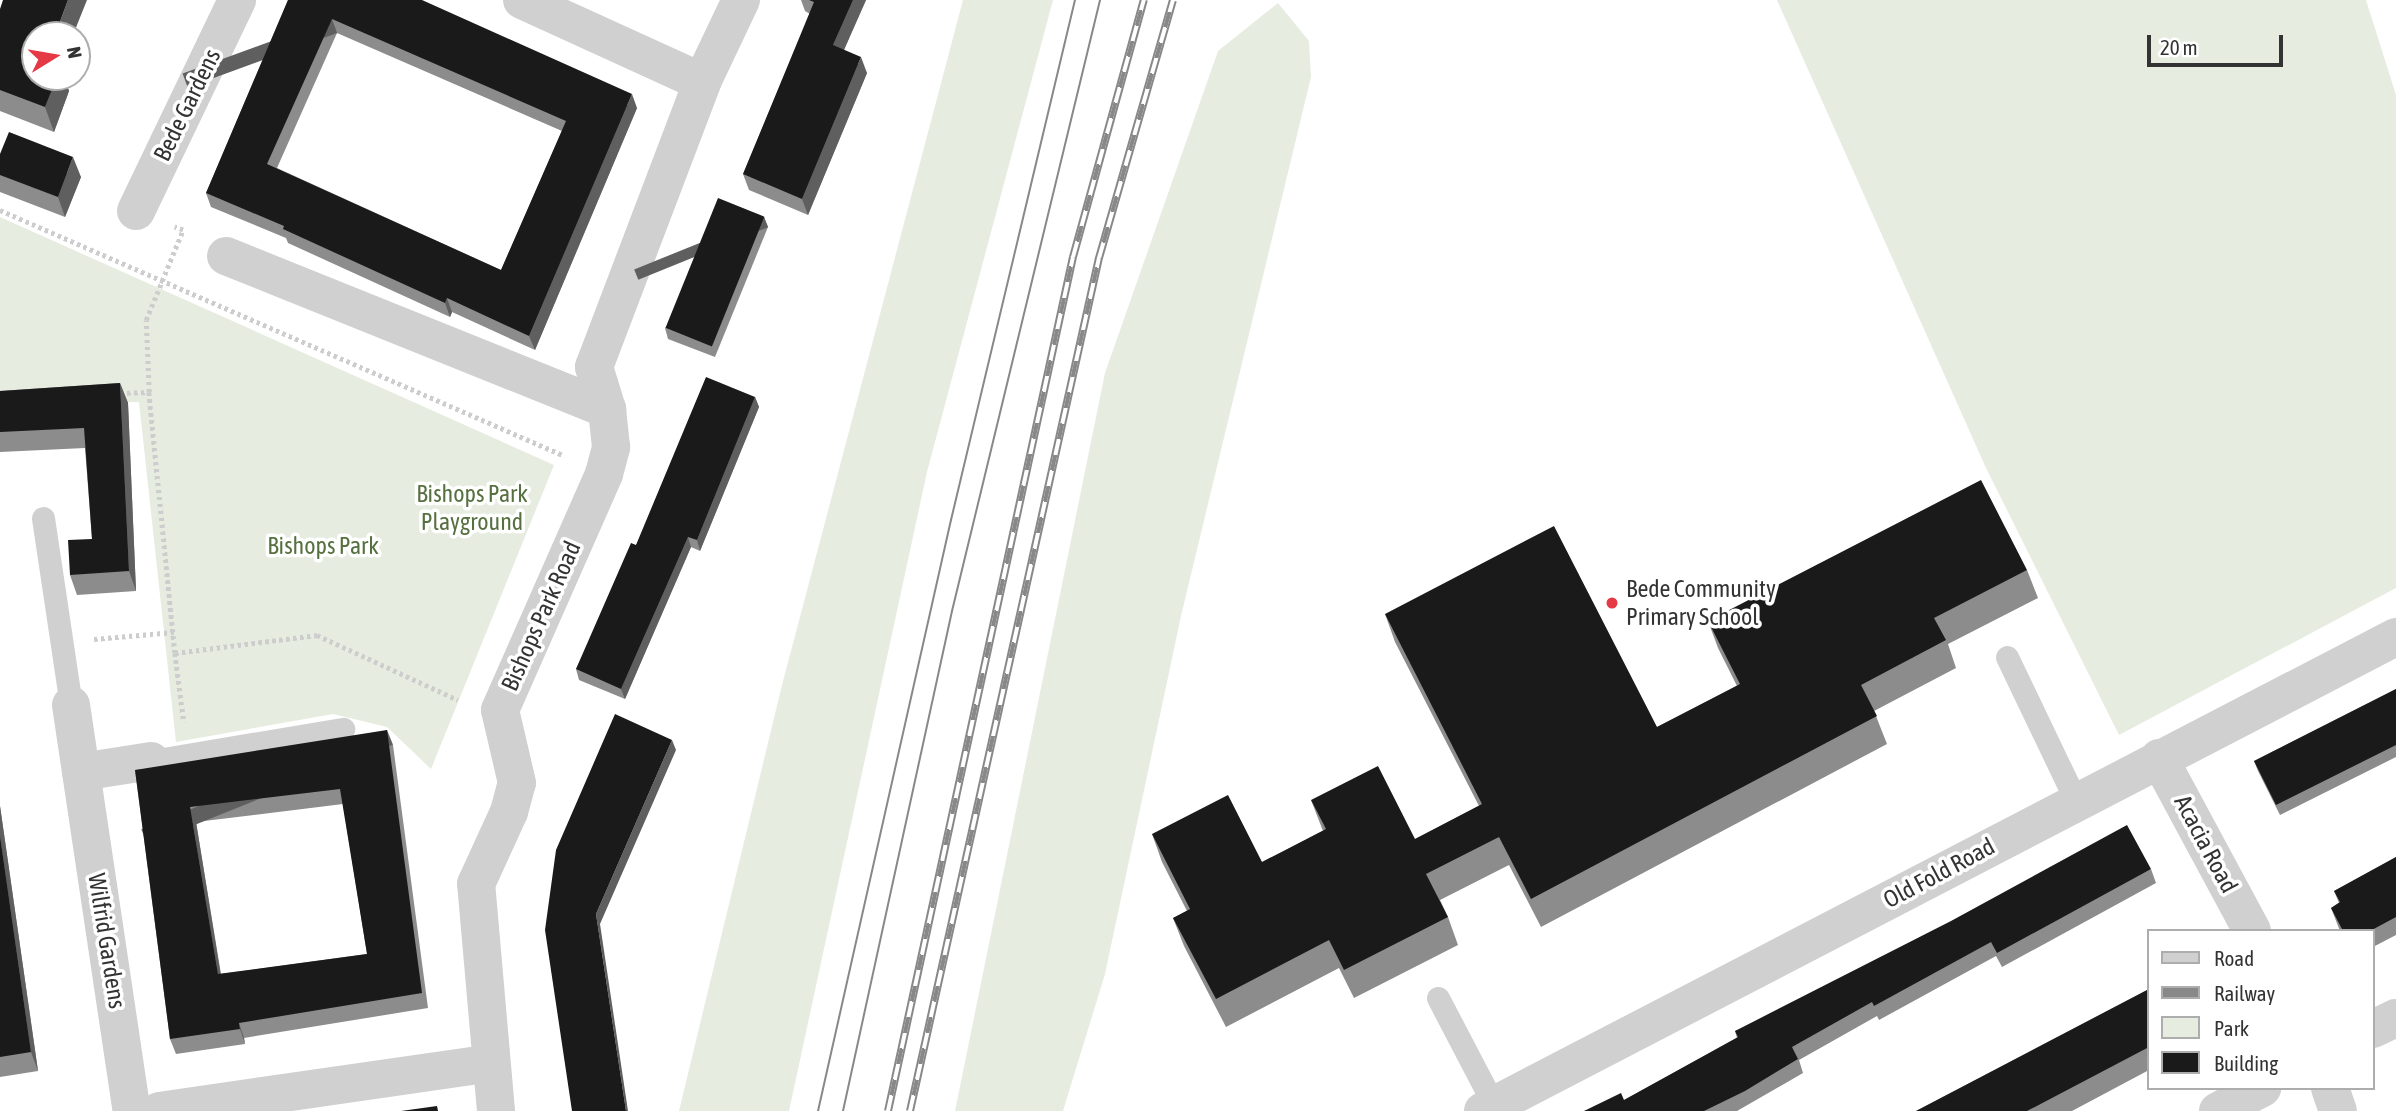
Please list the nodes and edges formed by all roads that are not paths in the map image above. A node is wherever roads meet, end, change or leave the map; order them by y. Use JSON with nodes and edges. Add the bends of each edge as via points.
{"nodes":[{"id":1,"x":237,"y":0,"type":"edge"},
{"id":2,"x":522,"y":0,"type":"edge"},
{"id":3,"x":741,"y":0,"type":"edge"},
{"id":4,"x":702,"y":82,"type":"junction"},
{"id":5,"x":136,"y":211,"type":"road end"},
{"id":6,"x":226,"y":256,"type":"dead end"},
{"id":7,"x":607,"y":409,"type":"junction"},
{"id":8,"x":43,"y":518,"type":"dead end"},
{"id":9,"x":2396,"y":637,"type":"edge"},
{"id":10,"x":2007,"y":657,"type":"dead end"},
{"id":11,"x":71,"y":705,"type":"joint"},
{"id":12,"x":343,"y":729,"type":"dead end"},
{"id":13,"x":2160,"y":758,"type":"junction"},
{"id":14,"x":151,"y":761,"type":"joint"},
{"id":15,"x":81,"y":772,"type":"junction"},
{"id":16,"x":2076,"y":801,"type":"junction"},
{"id":17,"x":2251,"y":929,"type":"edge"},
{"id":18,"x":1438,"y":998,"type":"dead end"},
{"id":19,"x":2396,"y":1018,"type":"edge"},
{"id":20,"x":2375,"y":1028,"type":"edge"},
{"id":21,"x":491,"y":1063,"type":"junction"},
{"id":22,"x":2258,"y":1090,"type":"edge"},
{"id":23,"x":2331,"y":1090,"type":"edge"},
{"id":24,"x":1489,"y":1108,"type":"edge"},
{"id":25,"x":132,"y":1111,"type":"edge"},
{"id":26,"x":159,"y":1111,"type":"edge"},
{"id":27,"x":496,"y":1111,"type":"edge"},
{"id":28,"x":2218,"y":1111,"type":"edge"},
{"id":29,"x":2338,"y":1111,"type":"edge"}],
"edges":[{"from":1,"to":5,"type":"street","name":"Bede Gardens"},
{"from":2,"to":4,"type":"street"},
{"from":3,"to":4,"type":"street","name":"Bishops Park Road"},
{"from":4,"to":7,"type":"street","name":"Bishops Park Road","via":[[594,367]]},
{"from":6,"to":7,"type":"street"},
{"from":7,"to":21,"type":"street","name":"Bishops Park Road","via":[[611,447],[604,474],[500,710],[517,783],[476,884]]},
{"from":8,"to":11,"type":"lane"},
{"from":9,"to":13,"type":"street","name":"Old Fold Road"},
{"from":10,"to":16,"type":"lane"},
{"from":11,"to":15,"type":"street","name":"Wilfrid Gardens"},
{"from":12,"to":14,"type":"lane"},
{"from":13,"to":16,"type":"street","name":"Old Fold Road"},
{"from":13,"to":17,"type":"street","name":"Acacia Road"},
{"from":14,"to":15,"type":"street"},
{"from":15,"to":25,"type":"street","name":"Wilfrid Gardens"},
{"from":16,"to":24,"type":"street","name":"Old Fold Road"},
{"from":18,"to":24,"type":"lane"},
{"from":19,"to":20,"type":"street"},
{"from":21,"to":26,"type":"street"},
{"from":21,"to":27,"type":"street","name":"Bishops Park Road"},
{"from":22,"to":28,"type":"street"},
{"from":23,"to":29,"type":"street"}]}
